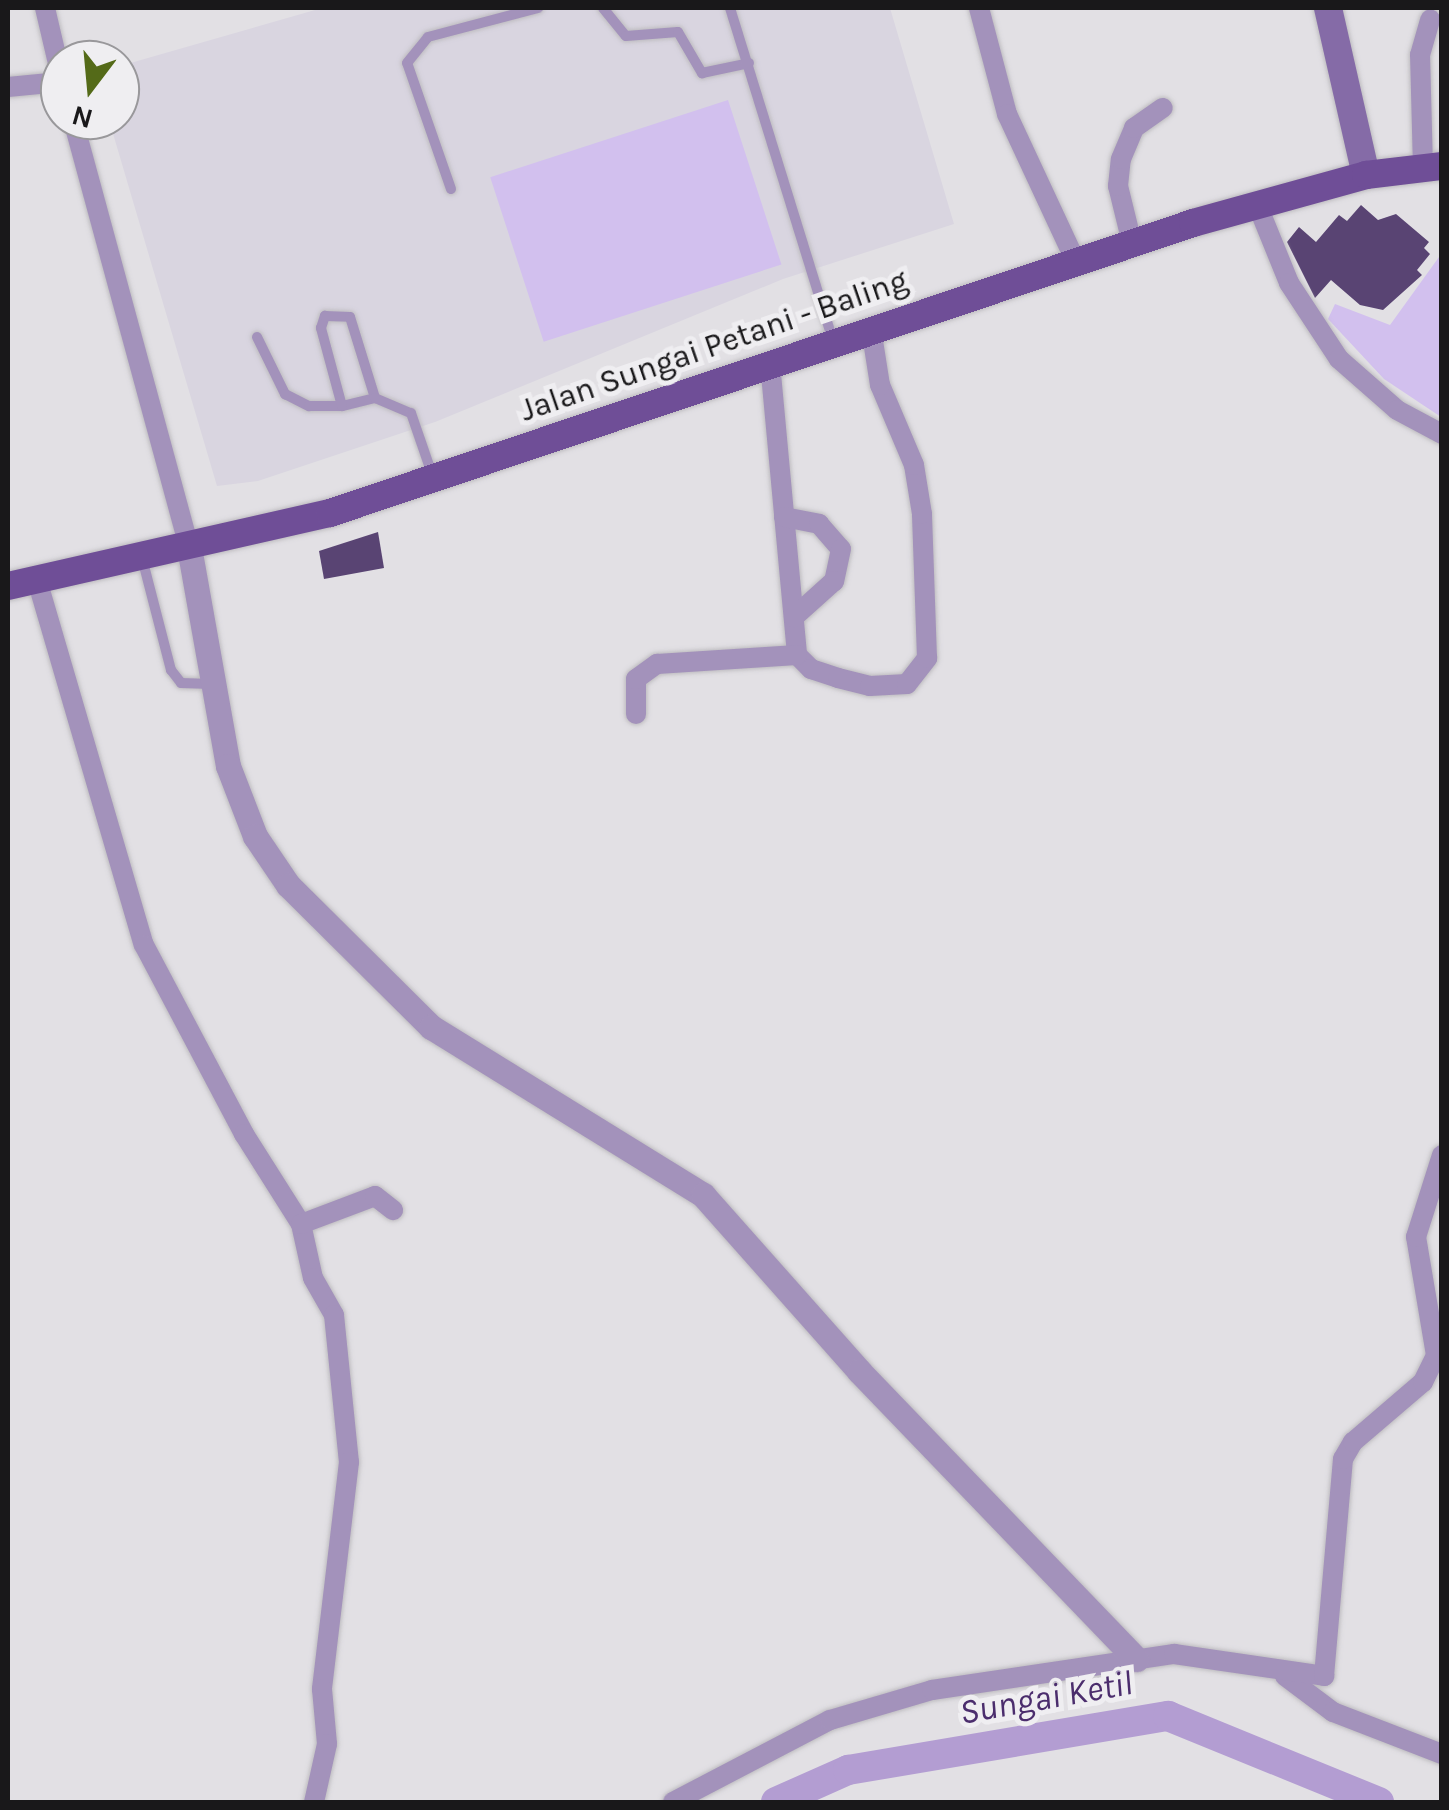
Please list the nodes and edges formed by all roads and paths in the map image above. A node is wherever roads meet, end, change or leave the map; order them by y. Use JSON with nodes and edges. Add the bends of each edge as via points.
{"nodes":[{"id":1,"x":45,"y":8,"type":"edge"},
{"id":2,"x":538,"y":8,"type":"edge"},
{"id":3,"x":603,"y":8,"type":"edge"},
{"id":4,"x":730,"y":8,"type":"edge"},
{"id":5,"x":979,"y":8,"type":"edge"},
{"id":6,"x":1328,"y":8,"type":"edge"},
{"id":7,"x":1430,"y":18,"type":"dead end"},
{"id":8,"x":52,"y":40,"type":"edge"},
{"id":9,"x":748,"y":63,"type":"junction"},
{"id":10,"x":40,"y":84,"type":"edge"},
{"id":11,"x":8,"y":86,"type":"edge"},
{"id":12,"x":1163,"y":108,"type":"dead end"},
{"id":13,"x":78,"y":140,"type":"edge"},
{"id":14,"x":1432,"y":167,"type":"edge"},
{"id":15,"x":1366,"y":175,"type":"junction"},
{"id":16,"x":451,"y":189,"type":"dead end"},
{"id":17,"x":1257,"y":204,"type":"junction"},
{"id":18,"x":1132,"y":242,"type":"junction"},
{"id":19,"x":1076,"y":260,"type":"junction"},
{"id":20,"x":871,"y":328,"type":"junction"},
{"id":21,"x":257,"y":337,"type":"dead end"},
{"id":22,"x":834,"y":341,"type":"junction"},
{"id":23,"x":770,"y":363,"type":"junction"},
{"id":24,"x":375,"y":398,"type":"junction"},
{"id":25,"x":342,"y":406,"type":"junction"},
{"id":26,"x":1442,"y":434,"type":"edge"},
{"id":27,"x":433,"y":480,"type":"junction"},
{"id":28,"x":784,"y":517,"type":"junction"},
{"id":29,"x":188,"y":547,"type":"junction"},
{"id":30,"x":142,"y":557,"type":"junction"},
{"id":31,"x":37,"y":580,"type":"junction"},
{"id":32,"x":8,"y":586,"type":"edge"},
{"id":33,"x":794,"y":616,"type":"junction"},
{"id":34,"x":797,"y":654,"type":"junction"},
{"id":35,"x":212,"y":684,"type":"junction"},
{"id":36,"x":636,"y":714,"type":"dead end"},
{"id":37,"x":1442,"y":1155,"type":"edge"},
{"id":38,"x":393,"y":1210,"type":"dead end"},
{"id":39,"x":301,"y":1224,"type":"junction"},
{"id":40,"x":1136,"y":1659,"type":"junction"},
{"id":41,"x":1280,"y":1672,"type":"junction"},
{"id":42,"x":1442,"y":1754,"type":"edge"},
{"id":43,"x":314,"y":1802,"type":"edge"},
{"id":44,"x":673,"y":1802,"type":"edge"}],
"edges":[{"from":1,"to":8,"type":"street"},
{"from":2,"to":16,"type":"lane","via":[[428,36],[408,63]]},
{"from":3,"to":9,"type":"lane","via":[[626,36],[678,32],[702,72]]},
{"from":4,"to":9,"type":"lane"},
{"from":5,"to":19,"type":"street","via":[[1006,114]]},
{"from":6,"to":15,"type":"main road"},
{"from":7,"to":14,"type":"street","via":[[1420,55]]},
{"from":9,"to":22,"type":"lane"},
{"from":10,"to":11,"type":"street"},
{"from":12,"to":18,"type":"street","via":[[1134,128],[1120,159],[1118,186]]},
{"from":13,"to":29,"type":"street"},
{"from":14,"to":15,"type":"main road","name":"Jalan Sungai Petani - Baling"},
{"from":15,"to":17,"type":"main road","name":"Jalan Sungai Petani - Baling"},
{"from":17,"to":18,"type":"main road","name":"Jalan Sungai Petani - Baling"},
{"from":17,"to":26,"type":"street","via":[[1289,282],[1339,359],[1397,410]]},
{"from":18,"to":19,"type":"main road","name":"Jalan Sungai Petani - Baling"},
{"from":19,"to":20,"type":"main road","name":"Jalan Sungai Petani - Baling"},
{"from":20,"to":22,"type":"main road","name":"Jalan Sungai Petani - Baling"},
{"from":20,"to":34,"type":"street","via":[[880,385],[919,484],[927,658],[914,679],[885,687],[820,672]]},
{"from":21,"to":25,"type":"lane","via":[[285,394],[308,406]]},
{"from":22,"to":23,"type":"main road","name":"Jalan Sungai Petani - Baling"},
{"from":23,"to":27,"type":"main road","name":"Jalan Sungai Petani - Baling"},
{"from":23,"to":28,"type":"street"},
{"from":24,"to":25,"type":"lane"},
{"from":24,"to":25,"type":"lane","via":[[350,316],[332,313],[321,328]]},
{"from":24,"to":27,"type":"lane","via":[[410,413]]},
{"from":27,"to":29,"type":"main road","name":"Jalan Sungai Petani - Baling","via":[[330,514]]},
{"from":28,"to":33,"type":"street"},
{"from":28,"to":33,"type":"street","via":[[819,524],[842,549],[834,581]]},
{"from":29,"to":30,"type":"main road","name":"Jalan Sungai Petani - Baling"},
{"from":29,"to":35,"type":"street"},
{"from":30,"to":31,"type":"main road","name":"Jalan Sungai Petani - Baling"},
{"from":30,"to":35,"type":"lane","via":[[176,679]]},
{"from":31,"to":32,"type":"main road","name":"Jalan Sungai Petani - Baling"},
{"from":31,"to":39,"type":"street","via":[[144,944],[244,1134]]},
{"from":33,"to":34,"type":"street"},
{"from":34,"to":36,"type":"street","via":[[656,664],[636,679]]},
{"from":35,"to":40,"type":"street","via":[[246,816],[270,860],[318,920],[431,1027],[704,1195],[860,1371]]},
{"from":37,"to":41,"type":"street","via":[[1416,1237],[1436,1355],[1423,1382],[1353,1442],[1343,1459],[1326,1673],[1317,1680]]},
{"from":38,"to":39,"type":"street","via":[[375,1196]]},
{"from":39,"to":43,"type":"street","via":[[313,1278],[334,1315],[349,1444],[322,1689],[327,1744]]},
{"from":40,"to":41,"type":"street","via":[[1207,1656]]},
{"from":40,"to":44,"type":"street","via":[[932,1690],[866,1707]]},
{"from":41,"to":42,"type":"street","via":[[1332,1712]]}]}
